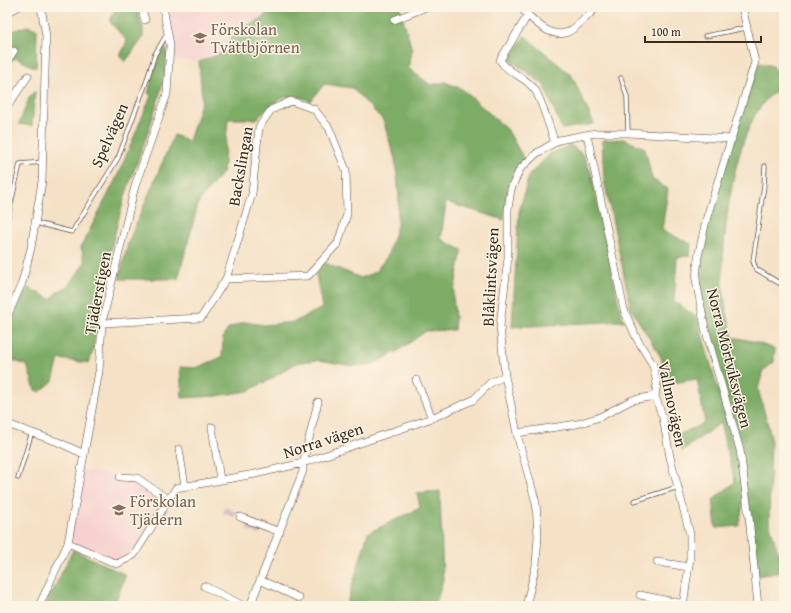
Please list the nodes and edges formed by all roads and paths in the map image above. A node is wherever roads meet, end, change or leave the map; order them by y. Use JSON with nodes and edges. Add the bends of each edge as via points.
{"nodes":[{"id":1,"x":18,"y":7,"type":"edge"},
{"id":2,"x":41,"y":7,"type":"edge"},
{"id":3,"x":141,"y":7,"type":"edge"},
{"id":4,"x":163,"y":7,"type":"edge"},
{"id":5,"x":426,"y":7,"type":"edge"},
{"id":6,"x":520,"y":7,"type":"edge"},
{"id":7,"x":597,"y":7,"type":"edge"},
{"id":8,"x":742,"y":7,"type":"edge"},
{"id":9,"x":7,"y":12,"type":"edge"},
{"id":10,"x":528,"y":15,"type":"junction"},
{"id":11,"x":145,"y":20,"type":"dead end"},
{"id":12,"x":394,"y":20,"type":"dead end"},
{"id":13,"x":748,"y":28,"type":"junction"},
{"id":14,"x":168,"y":32,"type":"junction"},
{"id":15,"x":705,"y":36,"type":"dead end"},
{"id":16,"x":14,"y":51,"type":"dead end"},
{"id":17,"x":7,"y":61,"type":"edge"},
{"id":18,"x":28,"y":76,"type":"dead end"},
{"id":19,"x":622,"y":78,"type":"dead end"},
{"id":20,"x":7,"y":107,"type":"edge"},
{"id":21,"x":628,"y":133,"type":"junction"},
{"id":22,"x":587,"y":135,"type":"junction"},
{"id":23,"x":732,"y":139,"type":"junction"},
{"id":24,"x":555,"y":143,"type":"junction"},
{"id":25,"x":43,"y":162,"type":"junction"},
{"id":26,"x":764,"y":166,"type":"dead end"},
{"id":27,"x":7,"y":221,"type":"edge"},
{"id":28,"x":34,"y":223,"type":"junction"},
{"id":29,"x":226,"y":279,"type":"junction"},
{"id":30,"x":784,"y":286,"type":"edge"},
{"id":31,"x":8,"y":314,"type":"edge"},
{"id":32,"x":102,"y":323,"type":"junction"},
{"id":33,"x":505,"y":376,"type":"junction"},
{"id":34,"x":416,"y":380,"type":"dead end"},
{"id":35,"x":656,"y":396,"type":"junction"},
{"id":36,"x":318,"y":402,"type":"dead end"},
{"id":37,"x":432,"y":418,"type":"junction"},
{"id":38,"x":7,"y":424,"type":"edge"},
{"id":39,"x":212,"y":427,"type":"dead end"},
{"id":40,"x":32,"y":432,"type":"junction"},
{"id":41,"x":517,"y":433,"type":"junction"},
{"id":42,"x":179,"y":449,"type":"dead end"},
{"id":43,"x":84,"y":454,"type":"junction"},
{"id":44,"x":303,"y":463,"type":"junction"},
{"id":45,"x":18,"y":478,"type":"dead end"},
{"id":46,"x":120,"y":478,"type":"dead end"},
{"id":47,"x":220,"y":480,"type":"junction"},
{"id":48,"x":186,"y":486,"type":"junction"},
{"id":49,"x":678,"y":487,"type":"junction"},
{"id":50,"x":169,"y":500,"type":"junction"},
{"id":51,"x":634,"y":501,"type":"dead end"},
{"id":52,"x":240,"y":517,"type":"dead end"},
{"id":53,"x":280,"y":532,"type":"junction"},
{"id":54,"x":68,"y":543,"type":"junction"},
{"id":55,"x":657,"y":562,"type":"dead end"},
{"id":56,"x":689,"y":567,"type":"junction"},
{"id":57,"x":260,"y":580,"type":"junction"},
{"id":58,"x":204,"y":586,"type":"dead end"},
{"id":59,"x":640,"y":595,"type":"dead end"},
{"id":60,"x":299,"y":598,"type":"dead end"},
{"id":61,"x":684,"y":605,"type":"edge"},
{"id":62,"x":39,"y":606,"type":"edge"},
{"id":63,"x":244,"y":606,"type":"edge"},
{"id":64,"x":250,"y":606,"type":"edge"},
{"id":65,"x":526,"y":606,"type":"edge"},
{"id":66,"x":758,"y":606,"type":"edge"}],
"edges":[{"from":1,"to":9,"type":"street"},
{"from":2,"to":25,"type":"street","via":[[46,36]]},
{"from":3,"to":11,"type":"street"},
{"from":4,"to":14,"type":"street","name":"Tjäderstigen"},
{"from":5,"to":12,"type":"street"},
{"from":6,"to":10,"type":"street"},
{"from":7,"to":10,"type":"street","via":[[568,32],[559,34],[552,33]]},
{"from":8,"to":13,"type":"street","name":"Norra Mörtviksvägen"},
{"from":10,"to":24,"type":"street","via":[[500,60],[504,67],[525,80],[535,90]]},
{"from":13,"to":15,"type":"lane"},
{"from":13,"to":23,"type":"street","name":"Norra Mörtviksvägen","via":[[755,62]]},
{"from":14,"to":28,"type":"lane","name":"Spelvägen","via":[[155,54],[118,158],[72,232]]},
{"from":14,"to":32,"type":"street","name":"Tjäderstigen","via":[[170,45],[167,94],[135,186]]},
{"from":16,"to":17,"type":"street"},
{"from":18,"to":20,"type":"street"},
{"from":19,"to":21,"type":"lane","via":[[627,97]]},
{"from":21,"to":22,"type":"street","name":"Blåklintsvägen"},
{"from":21,"to":23,"type":"street","name":"Blåklintsvägen"},
{"from":22,"to":24,"type":"street","name":"Blåklintsvägen"},
{"from":22,"to":35,"type":"street","name":"Vallmovägen","via":[[624,310],[637,339],[653,365],[657,384]]},
{"from":23,"to":66,"type":"street","name":"Norra Mörtviksvägen","via":[[706,220],[696,280],[705,328],[740,450]]},
{"from":24,"to":33,"type":"street","name":"Blåklintsvägen","via":[[537,153],[520,169],[511,189],[508,209],[508,258],[500,326]]},
{"from":25,"to":27,"type":"lane","via":[[20,164]]},
{"from":25,"to":28,"type":"street"},
{"from":26,"to":30,"type":"lane","via":[[764,185],[753,261],[756,269]]},
{"from":28,"to":31,"type":"street","via":[[22,283]]},
{"from":29,"to":29,"type":"street","name":"Backslingan","via":[[308,276],[338,243],[347,214],[346,170],[329,128],[314,110],[291,101],[271,110],[259,127],[252,194]]},
{"from":29,"to":32,"type":"street","name":"Backslingan","via":[[201,318]]},
{"from":32,"to":43,"type":"street","name":"Tjäderstigen","via":[[99,371]]},
{"from":33,"to":37,"type":"street","name":"Norra vägen","via":[[490,383],[473,400]]},
{"from":33,"to":41,"type":"street","name":"Blåklintsvägen"},
{"from":34,"to":37,"type":"street"},
{"from":35,"to":41,"type":"street","via":[[632,400],[600,417],[577,424]]},
{"from":35,"to":49,"type":"street","name":"Vallmovägen"},
{"from":36,"to":44,"type":"street"},
{"from":37,"to":44,"type":"street","name":"Norra vägen"},
{"from":38,"to":40,"type":"street"},
{"from":39,"to":47,"type":"street"},
{"from":40,"to":43,"type":"street"},
{"from":40,"to":45,"type":"lane"},
{"from":41,"to":65,"type":"street","name":"Blåklintsvägen","via":[[536,503],[538,536],[536,565]]},
{"from":42,"to":48,"type":"street"},
{"from":43,"to":54,"type":"street","name":"Tjäderstigen"},
{"from":44,"to":47,"type":"street","name":"Norra vägen"},
{"from":44,"to":53,"type":"street","via":[[304,471]]},
{"from":46,"to":50,"type":"street","via":[[136,478]]},
{"from":47,"to":48,"type":"street","name":"Norra vägen"},
{"from":48,"to":50,"type":"street","name":"Norra vägen","via":[[176,488]]},
{"from":49,"to":51,"type":"lane"},
{"from":49,"to":56,"type":"street","name":"Vallmovägen","via":[[690,534]]},
{"from":50,"to":54,"type":"street","name":"Norra vägen","via":[[134,555],[117,564]]},
{"from":52,"to":53,"type":"street"},
{"from":53,"to":57,"type":"street"},
{"from":54,"to":62,"type":"street","name":"Tjäderstigen"},
{"from":55,"to":56,"type":"street"},
{"from":56,"to":61,"type":"street","name":"Vallmovägen"},
{"from":57,"to":60,"type":"street"},
{"from":57,"to":64,"type":"street"},
{"from":58,"to":63,"type":"street"},
{"from":59,"to":61,"type":"street","name":"Vallmovägen"}]}
